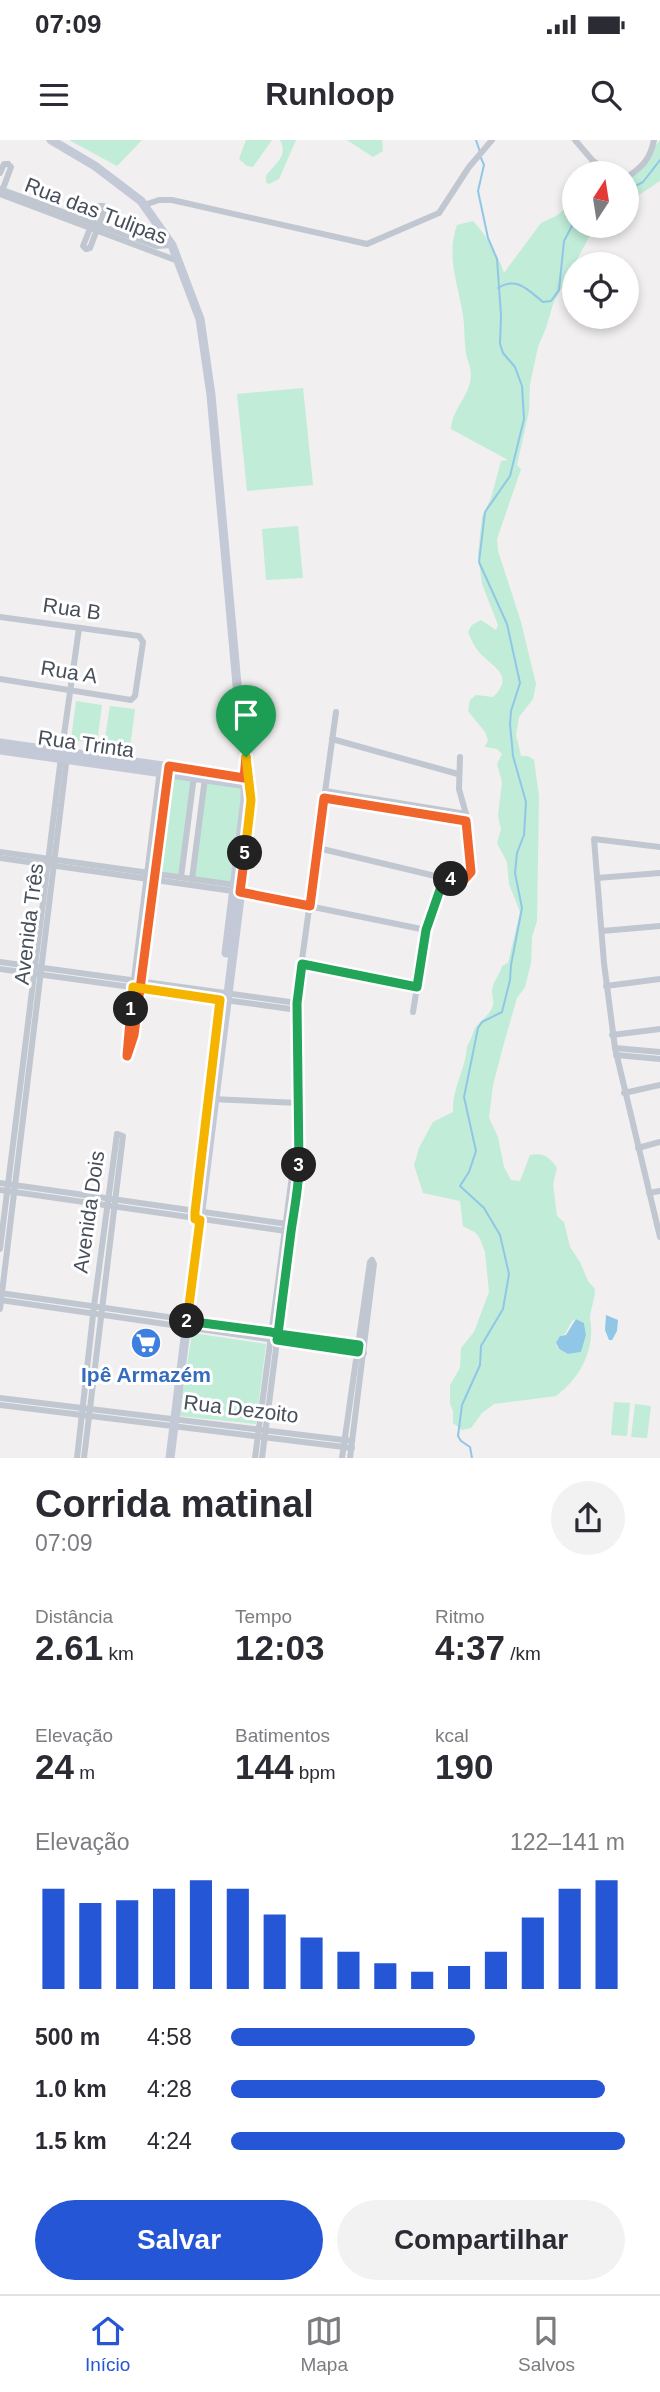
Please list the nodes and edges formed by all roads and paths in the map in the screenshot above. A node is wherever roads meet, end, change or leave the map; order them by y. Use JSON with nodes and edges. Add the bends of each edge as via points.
{"nodes":[{"id":1,"x":51,"y":140,"type":"edge"},
{"id":2,"x":492,"y":140,"type":"edge"},
{"id":3,"x":575,"y":140,"type":"edge"},
{"id":4,"x":654,"y":140,"type":"edge"},
{"id":5,"x":593,"y":161,"type":"edge"},
{"id":6,"x":639,"y":169,"type":"edge"},
{"id":7,"x":0,"y":173,"type":"edge"},
{"id":8,"x":0,"y":193,"type":"edge"},
{"id":9,"x":144,"y":205,"type":"junction"},
{"id":10,"x":94,"y":227,"type":"junction"},
{"id":11,"x":172,"y":245,"type":"junction"},
{"id":12,"x":180,"y":262,"type":"junction"},
{"id":13,"x":0,"y":617,"type":"edge"},
{"id":14,"x":79,"y":628,"type":"junction"},
{"id":15,"x":0,"y":679,"type":"edge"},
{"id":16,"x":70,"y":690,"type":"junction"},
{"id":17,"x":133,"y":699,"type":"joint"},
{"id":18,"x":336,"y":712,"type":"dead end"},
{"id":19,"x":332,"y":739,"type":"junction"},
{"id":20,"x":0,"y":743,"type":"edge"},
{"id":21,"x":0,"y":750,"type":"edge"},
{"id":22,"x":64,"y":753,"type":"junction"},
{"id":23,"x":460,"y":757,"type":"dead end"},
{"id":24,"x":164,"y":769,"type":"junction"},
{"id":25,"x":458,"y":774,"type":"junction"},
{"id":26,"x":194,"y":776,"type":"junction"},
{"id":27,"x":205,"y":778,"type":"junction"},
{"id":28,"x":247,"y":781,"type":"junction"},
{"id":29,"x":325,"y":794,"type":"junction"},
{"id":30,"x":466,"y":818,"type":"junction"},
{"id":31,"x":660,"y":846,"type":"edge"},
{"id":32,"x":318,"y":848,"type":"junction"},
{"id":33,"x":0,"y":852,"type":"edge"},
{"id":34,"x":0,"y":858,"type":"edge"},
{"id":35,"x":50,"y":862,"type":"junction"},
{"id":36,"x":660,"y":873,"type":"edge"},
{"id":37,"x":151,"y":876,"type":"junction"},
{"id":38,"x":181,"y":877,"type":"junction"},
{"id":39,"x":444,"y":878,"type":"junction"},
{"id":40,"x":597,"y":878,"type":"junction"},
{"id":41,"x":192,"y":879,"type":"junction"},
{"id":42,"x":237,"y":889,"type":"junction"},
{"id":43,"x":310,"y":906,"type":"junction"},
{"id":44,"x":660,"y":926,"type":"edge"},
{"id":45,"x":426,"y":930,"type":"junction"},
{"id":46,"x":602,"y":931,"type":"junction"},
{"id":47,"x":0,"y":962,"type":"edge"},
{"id":48,"x":302,"y":964,"type":"junction"},
{"id":49,"x":0,"y":969,"type":"edge"},
{"id":50,"x":37,"y":970,"type":"junction"},
{"id":51,"x":660,"y":979,"type":"edge"},
{"id":52,"x":137,"y":984,"type":"junction"},
{"id":53,"x":606,"y":986,"type":"junction"},
{"id":54,"x":417,"y":987,"type":"junction"},
{"id":55,"x":224,"y":997,"type":"junction"},
{"id":56,"x":297,"y":1006,"type":"junction"},
{"id":57,"x":413,"y":1012,"type":"dead end"},
{"id":58,"x":660,"y":1029,"type":"edge"},
{"id":59,"x":612,"y":1035,"type":"junction"},
{"id":60,"x":615,"y":1052,"type":"junction"},
{"id":61,"x":660,"y":1052,"type":"edge"},
{"id":62,"x":657,"y":1059,"type":"edge"},
{"id":63,"x":660,"y":1085,"type":"edge"},
{"id":64,"x":625,"y":1093,"type":"junction"},
{"id":65,"x":213,"y":1099,"type":"junction"},
{"id":66,"x":298,"y":1103,"type":"junction"},
{"id":67,"x":660,"y":1142,"type":"edge"},
{"id":68,"x":638,"y":1148,"type":"junction"},
{"id":69,"x":8,"y":1188,"type":"edge"},
{"id":70,"x":660,"y":1191,"type":"edge"},
{"id":71,"x":649,"y":1194,"type":"junction"},
{"id":72,"x":111,"y":1202,"type":"junction"},
{"id":73,"x":198,"y":1216,"type":"junction"},
{"id":74,"x":288,"y":1228,"type":"junction"},
{"id":75,"x":660,"y":1237,"type":"edge"},
{"id":76,"x":0,"y":1249,"type":"edge"},
{"id":77,"x":1,"y":1297,"type":"edge"},
{"id":78,"x":0,"y":1310,"type":"edge"},
{"id":79,"x":97,"y":1310,"type":"junction"},
{"id":80,"x":184,"y":1324,"type":"junction"},
{"id":81,"x":274,"y":1336,"type":"junction"},
{"id":82,"x":361,"y":1349,"type":"junction"},
{"id":83,"x":0,"y":1398,"type":"edge"},
{"id":84,"x":0,"y":1405,"type":"edge"},
{"id":85,"x":87,"y":1411,"type":"junction"},
{"id":86,"x":172,"y":1423,"type":"junction"},
{"id":87,"x":261,"y":1433,"type":"junction"},
{"id":88,"x":348,"y":1444,"type":"junction"},
{"id":89,"x":77,"y":1458,"type":"edge"},
{"id":90,"x":83,"y":1458,"type":"edge"},
{"id":91,"x":168,"y":1458,"type":"edge"},
{"id":92,"x":254,"y":1458,"type":"edge"},
{"id":93,"x":261,"y":1458,"type":"edge"},
{"id":94,"x":342,"y":1458,"type":"edge"},
{"id":95,"x":350,"y":1458,"type":"edge"}],
"edges":[{"from":1,"to":9,"type":"main road","via":[[95,166]]},
{"from":2,"to":9,"type":"street","via":[[439,213],[367,244],[172,200]]},
{"from":3,"to":5,"type":"street"},
{"from":4,"to":6,"type":"street","via":[[650,156]]},
{"from":7,"to":8,"type":"street","via":[[4,164],[10,166]]},
{"from":8,"to":10,"type":"street","name":"Rua das Tulipas"},
{"from":9,"to":11,"type":"main road"},
{"from":10,"to":11,"type":"street","name":"Rua das Tulipas","via":[[156,246]]},
{"from":10,"to":12,"type":"street","name":"Rua das Tulipas"},
{"from":11,"to":12,"type":"main road"},
{"from":12,"to":28,"type":"main road","via":[[204,337]]},
{"from":13,"to":14,"type":"street","name":"Rua B"},
{"from":14,"to":16,"type":"street","name":"Avenida Três"},
{"from":14,"to":17,"type":"street","name":"Rua B","via":[[139,635],[143,642]]},
{"from":15,"to":16,"type":"street","name":"Rua A"},
{"from":16,"to":17,"type":"street","name":"Rua A"},
{"from":16,"to":22,"type":"street","name":"Avenida Três"},
{"from":18,"to":19,"type":"street"},
{"from":19,"to":25,"type":"street"},
{"from":19,"to":29,"type":"street"},
{"from":20,"to":22,"type":"main road","name":"Rua Trinta"},
{"from":21,"to":22,"type":"main road","name":"Rua Trinta"},
{"from":22,"to":24,"type":"main road","name":"Rua Trinta"},
{"from":22,"to":35,"type":"street","name":"Avenida Três"},
{"from":23,"to":25,"type":"street"},
{"from":24,"to":26,"type":"main road","name":"Rua Trinta"},
{"from":24,"to":28,"type":"main road","name":"Rua Trinta"},
{"from":24,"to":37,"type":"street"},
{"from":25,"to":30,"type":"street"},
{"from":26,"to":27,"type":"main road","name":"Rua Trinta"},
{"from":26,"to":38,"type":"street"},
{"from":27,"to":28,"type":"main road","name":"Rua Trinta"},
{"from":27,"to":41,"type":"street"},
{"from":28,"to":42,"type":"main road"},
{"from":29,"to":30,"type":"street"},
{"from":29,"to":32,"type":"street"},
{"from":30,"to":39,"type":"street","via":[[470,873],[462,880]]},
{"from":31,"to":40,"type":"street","via":[[594,839]]},
{"from":32,"to":39,"type":"street"},
{"from":32,"to":43,"type":"street"},
{"from":33,"to":35,"type":"street"},
{"from":34,"to":35,"type":"street"},
{"from":35,"to":37,"type":"street"},
{"from":35,"to":50,"type":"street","name":"Avenida Três"},
{"from":36,"to":40,"type":"street"},
{"from":37,"to":38,"type":"street"},
{"from":37,"to":42,"type":"street"},
{"from":37,"to":52,"type":"street"},
{"from":38,"to":41,"type":"street"},
{"from":39,"to":45,"type":"street"},
{"from":40,"to":46,"type":"street"},
{"from":41,"to":42,"type":"street"},
{"from":42,"to":43,"type":"street"},
{"from":42,"to":55,"type":"main road"},
{"from":43,"to":45,"type":"street"},
{"from":43,"to":48,"type":"street"},
{"from":44,"to":46,"type":"street"},
{"from":45,"to":54,"type":"street"},
{"from":46,"to":53,"type":"street"},
{"from":47,"to":50,"type":"street"},
{"from":48,"to":54,"type":"street"},
{"from":48,"to":56,"type":"street"},
{"from":49,"to":50,"type":"street"},
{"from":50,"to":52,"type":"street"},
{"from":50,"to":69,"type":"street","name":"Avenida Três"},
{"from":51,"to":53,"type":"street"},
{"from":52,"to":52,"type":"street","via":[[127,1056],[133,1042]]},
{"from":52,"to":55,"type":"street"},
{"from":53,"to":59,"type":"street"},
{"from":54,"to":57,"type":"street"},
{"from":55,"to":56,"type":"street"},
{"from":55,"to":65,"type":"main road"},
{"from":56,"to":66,"type":"street"},
{"from":58,"to":59,"type":"street"},
{"from":59,"to":60,"type":"street"},
{"from":60,"to":61,"type":"street"},
{"from":60,"to":62,"type":"street"},
{"from":60,"to":64,"type":"street"},
{"from":63,"to":64,"type":"street"},
{"from":64,"to":68,"type":"street"},
{"from":65,"to":66,"type":"street"},
{"from":65,"to":73,"type":"main road"},
{"from":66,"to":74,"type":"street","via":[[298,1156]]},
{"from":67,"to":68,"type":"street"},
{"from":68,"to":71,"type":"street"},
{"from":69,"to":72,"type":"street"},
{"from":69,"to":76,"type":"street","name":"Avenida Três"},
{"from":69,"to":77,"type":"street","name":"Avenida Três"},
{"from":70,"to":71,"type":"street"},
{"from":71,"to":75,"type":"street"},
{"from":72,"to":72,"type":"street","name":"Avenida Dois","via":[[123,1136],[121,1134],[117,1135]]},
{"from":72,"to":73,"type":"street"},
{"from":72,"to":79,"type":"street","name":"Avenida Dois"},
{"from":73,"to":74,"type":"street"},
{"from":73,"to":80,"type":"main road"},
{"from":74,"to":81,"type":"street"},
{"from":77,"to":78,"type":"street","name":"Avenida Três"},
{"from":77,"to":79,"type":"street"},
{"from":79,"to":80,"type":"street"},
{"from":79,"to":85,"type":"street","name":"Avenida Dois"},
{"from":80,"to":81,"type":"street"},
{"from":80,"to":86,"type":"main road"},
{"from":81,"to":82,"type":"street"},
{"from":81,"to":87,"type":"street"},
{"from":82,"to":82,"type":"street","via":[[374,1264],[372,1260],[370,1262]]},
{"from":82,"to":88,"type":"street"},
{"from":83,"to":85,"type":"street","name":"Rua Dezoito"},
{"from":84,"to":85,"type":"street","name":"Rua Dezoito"},
{"from":85,"to":86,"type":"street","name":"Rua Dezoito"},
{"from":85,"to":89,"type":"street","name":"Avenida Dois"},
{"from":85,"to":90,"type":"street","name":"Avenida Dois"},
{"from":86,"to":87,"type":"street","name":"Rua Dezoito"},
{"from":86,"to":91,"type":"main road"},
{"from":87,"to":88,"type":"street","name":"Rua Dezoito"},
{"from":87,"to":92,"type":"street"},
{"from":87,"to":93,"type":"street"},
{"from":88,"to":94,"type":"street"},
{"from":88,"to":95,"type":"street"}]}
